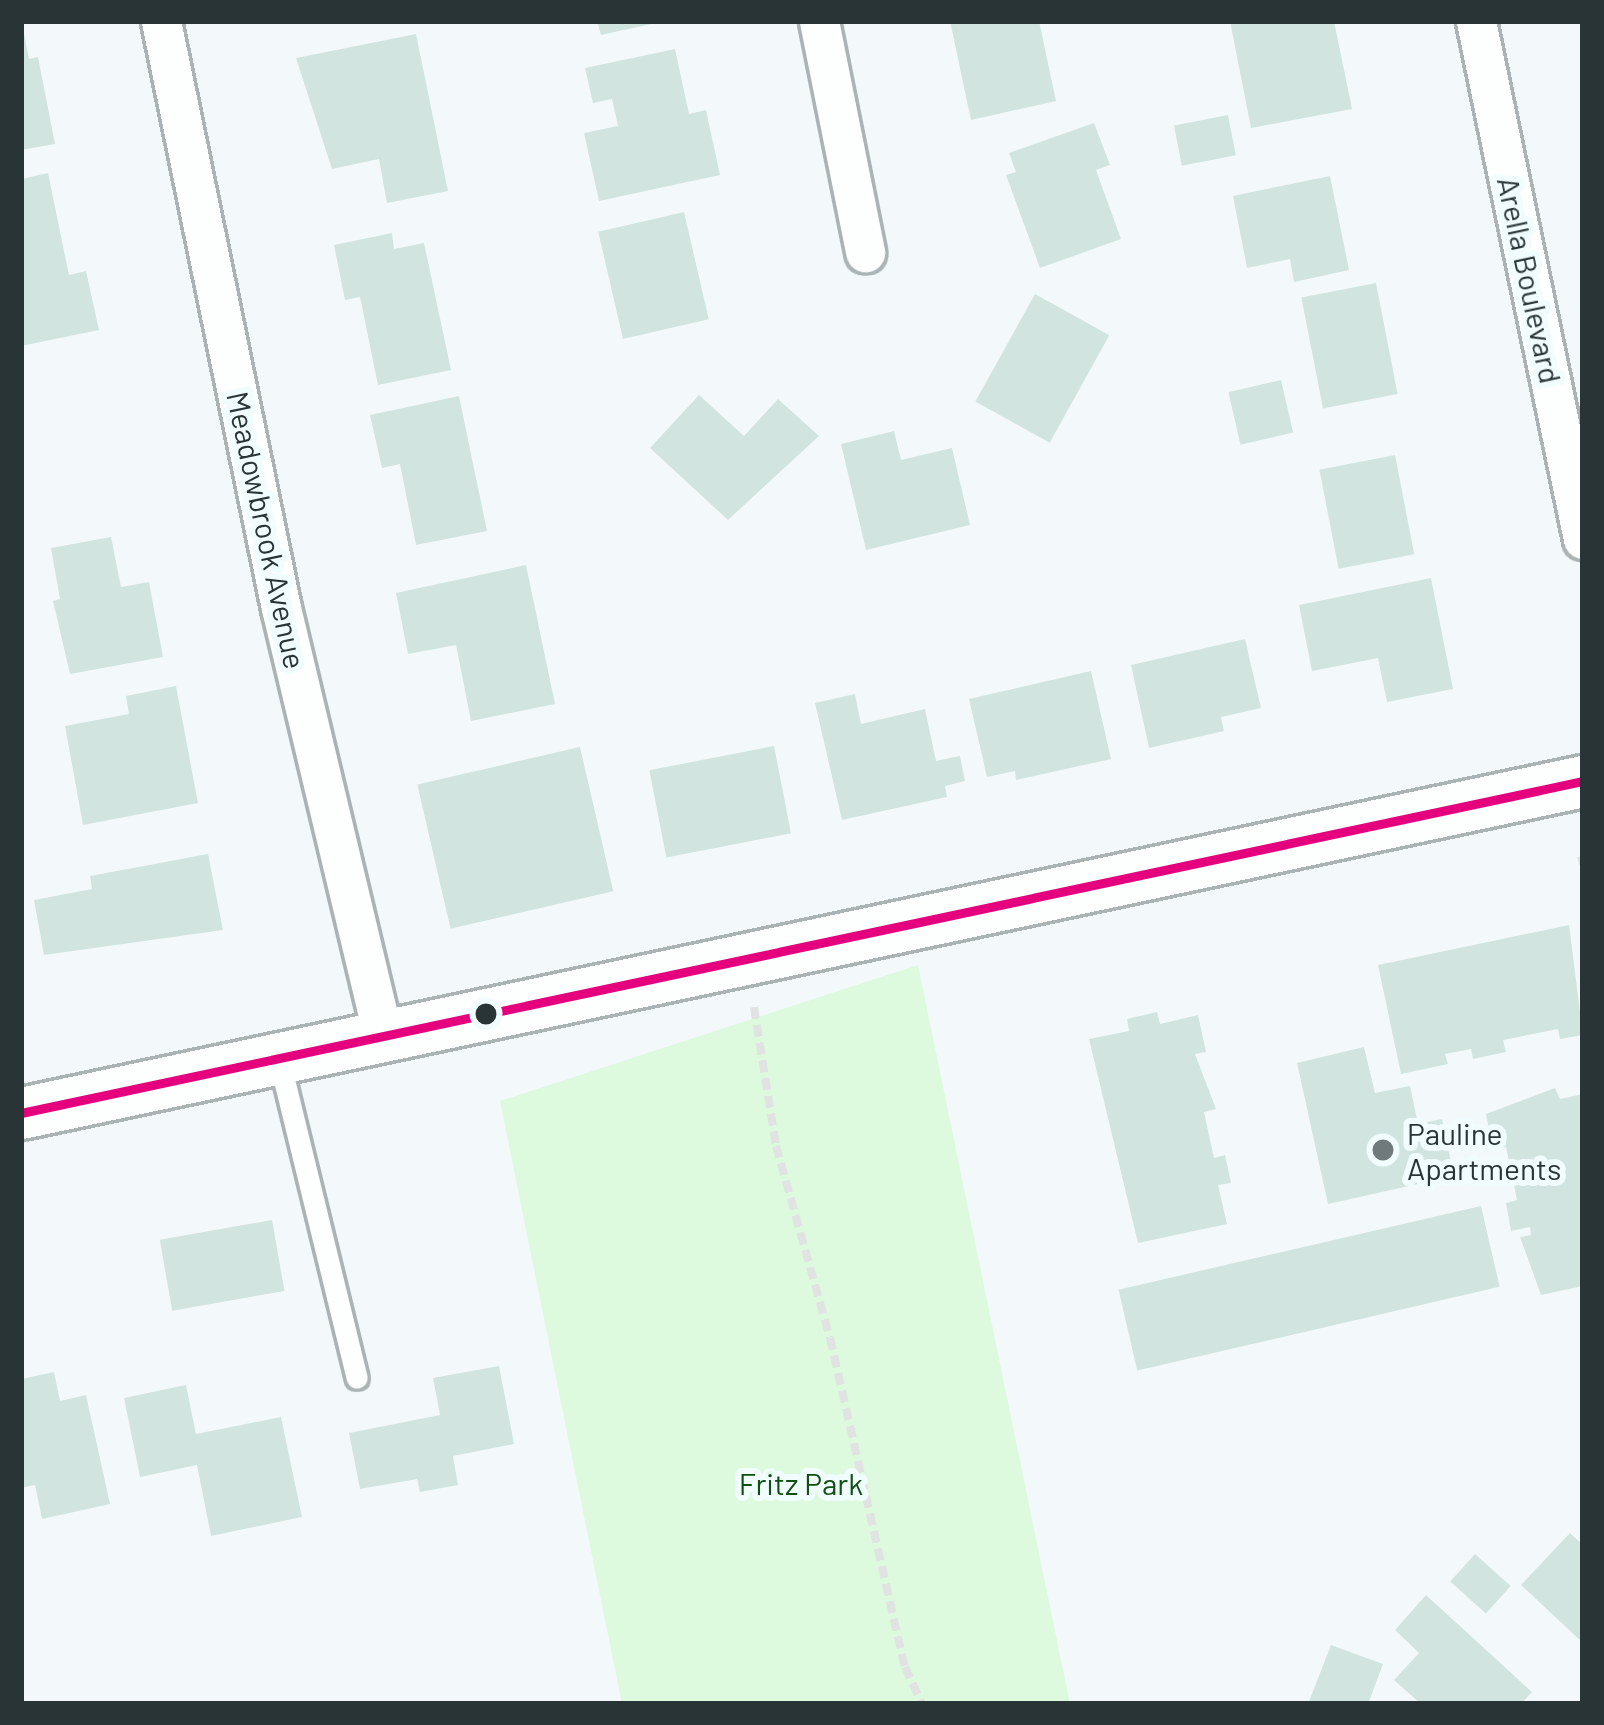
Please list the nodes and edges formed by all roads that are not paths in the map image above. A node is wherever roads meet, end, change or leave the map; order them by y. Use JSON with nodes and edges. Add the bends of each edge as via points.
{"nodes":[{"id":1,"x":161,"y":21,"type":"edge"},
{"id":2,"x":819,"y":21,"type":"edge"},
{"id":3,"x":1476,"y":21,"type":"edge"},
{"id":4,"x":865,"y":252,"type":"dead end"},
{"id":5,"x":1583,"y":539,"type":"edge"},
{"id":6,"x":1583,"y":781,"type":"edge"},
{"id":7,"x":383,"y":1037,"type":"junction"},
{"id":8,"x":279,"y":1059,"type":"junction"},
{"id":9,"x":21,"y":1112,"type":"edge"},
{"id":10,"x":357,"y":1378,"type":"dead end"}],
"edges":[{"from":1,"to":7,"type":"street","name":"Meadowbrook Avenue","via":[[281,608]]},
{"from":2,"to":4,"type":"street"},
{"from":3,"to":5,"type":"street","name":"Arella Boulevard"},
{"from":6,"to":7,"type":"street"},
{"from":7,"to":8,"type":"street"},
{"from":8,"to":9,"type":"street"},
{"from":8,"to":10,"type":"lane"}]}
